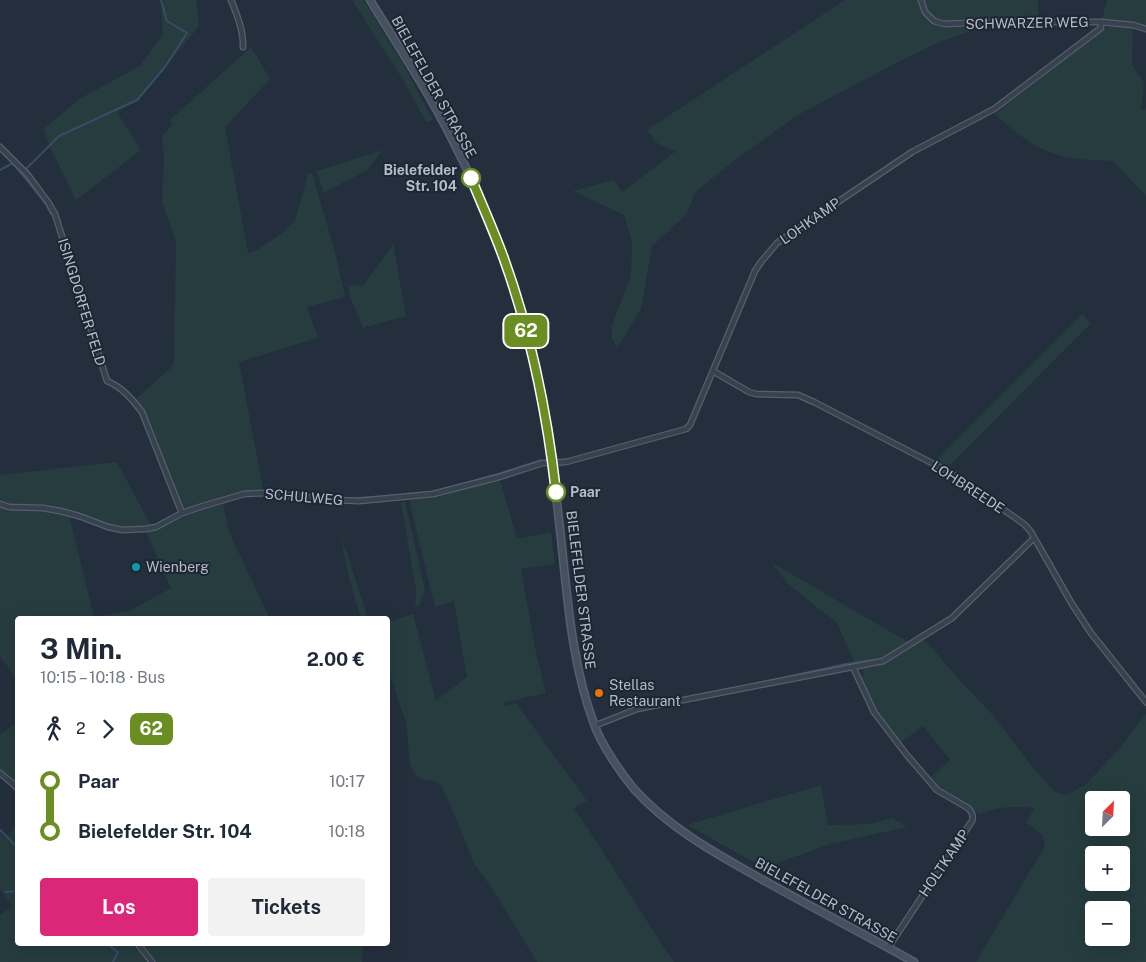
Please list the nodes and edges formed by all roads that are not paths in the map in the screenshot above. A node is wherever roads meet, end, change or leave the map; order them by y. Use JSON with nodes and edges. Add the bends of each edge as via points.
{"nodes":[{"id":1,"x":231,"y":0,"type":"edge"},
{"id":2,"x":370,"y":0,"type":"edge"},
{"id":3,"x":921,"y":0,"type":"edge"},
{"id":4,"x":1101,"y":22,"type":"junction"},
{"id":5,"x":1146,"y":29,"type":"edge"},
{"id":6,"x":243,"y":47,"type":"dead end"},
{"id":7,"x":0,"y":147,"type":"edge"},
{"id":8,"x":713,"y":371,"type":"junction"},
{"id":9,"x":553,"y":462,"type":"junction"},
{"id":10,"x":0,"y":504,"type":"edge"},
{"id":11,"x":182,"y":513,"type":"junction"},
{"id":12,"x":1034,"y":538,"type":"junction"},
{"id":13,"x":853,"y":667,"type":"junction"},
{"id":14,"x":1146,"y":702,"type":"edge"},
{"id":15,"x":594,"y":726,"type":"junction"},
{"id":16,"x":0,"y":773,"type":"edge"},
{"id":17,"x":15,"y":786,"type":"edge"},
{"id":18,"x":140,"y":946,"type":"edge"},
{"id":19,"x":888,"y":948,"type":"junction"},
{"id":20,"x":152,"y":962,"type":"edge"},
{"id":21,"x":914,"y":962,"type":"edge"}],
"edges":[{"from":1,"to":6,"type":"street","via":[[244,40]]},
{"from":2,"to":9,"type":"main road","name":"BIELEFELDER STRASSE","via":[[440,116],[489,220],[527,334]]},
{"from":3,"to":4,"type":"street","name":"SCHWARZER WEG","via":[[925,12],[934,21],[944,24]]},
{"from":4,"to":5,"type":"street","name":"SCHWARZER WEG"},
{"from":4,"to":8,"type":"street","name":"LOHKAMP","via":[[1101,28],[994,109],[912,152],[777,243],[755,271]]},
{"from":7,"to":11,"type":"street","name":"ISINGDORFER FELD","via":[[28,174],[48,202],[59,227],[107,381],[115,384],[142,412]]},
{"from":8,"to":9,"type":"street","name":"LOHKAMP","via":[[686,429],[566,462]]},
{"from":8,"to":12,"type":"street","name":"LOHBREEDE","via":[[756,394],[798,395],[943,468],[1025,525]]},
{"from":9,"to":11,"type":"street","name":"SCHULWEG","via":[[433,494],[358,501],[244,494]]},
{"from":9,"to":15,"type":"main road","name":"BIELEFELDER STRASSE","via":[[573,647]]},
{"from":10,"to":11,"type":"street","name":"SCHULWEG","via":[[60,511],[122,530],[156,527]]},
{"from":12,"to":13,"type":"street","via":[[952,618],[883,661]]},
{"from":12,"to":14,"type":"street","name":"LOHBREEDE","via":[[1091,633]]},
{"from":13,"to":15,"type":"street","via":[[637,709]]},
{"from":13,"to":19,"type":"street","name":"HOLTKAMP","via":[[874,712],[906,754],[936,790],[968,808],[973,817]]},
{"from":15,"to":19,"type":"main road","name":"BIELEFELDER STRASSE","via":[[634,789],[687,836]]},
{"from":16,"to":17,"type":"street"},
{"from":18,"to":20,"type":"street"},
{"from":19,"to":21,"type":"main road","name":"BIELEFELDER STRASSE"}]}
